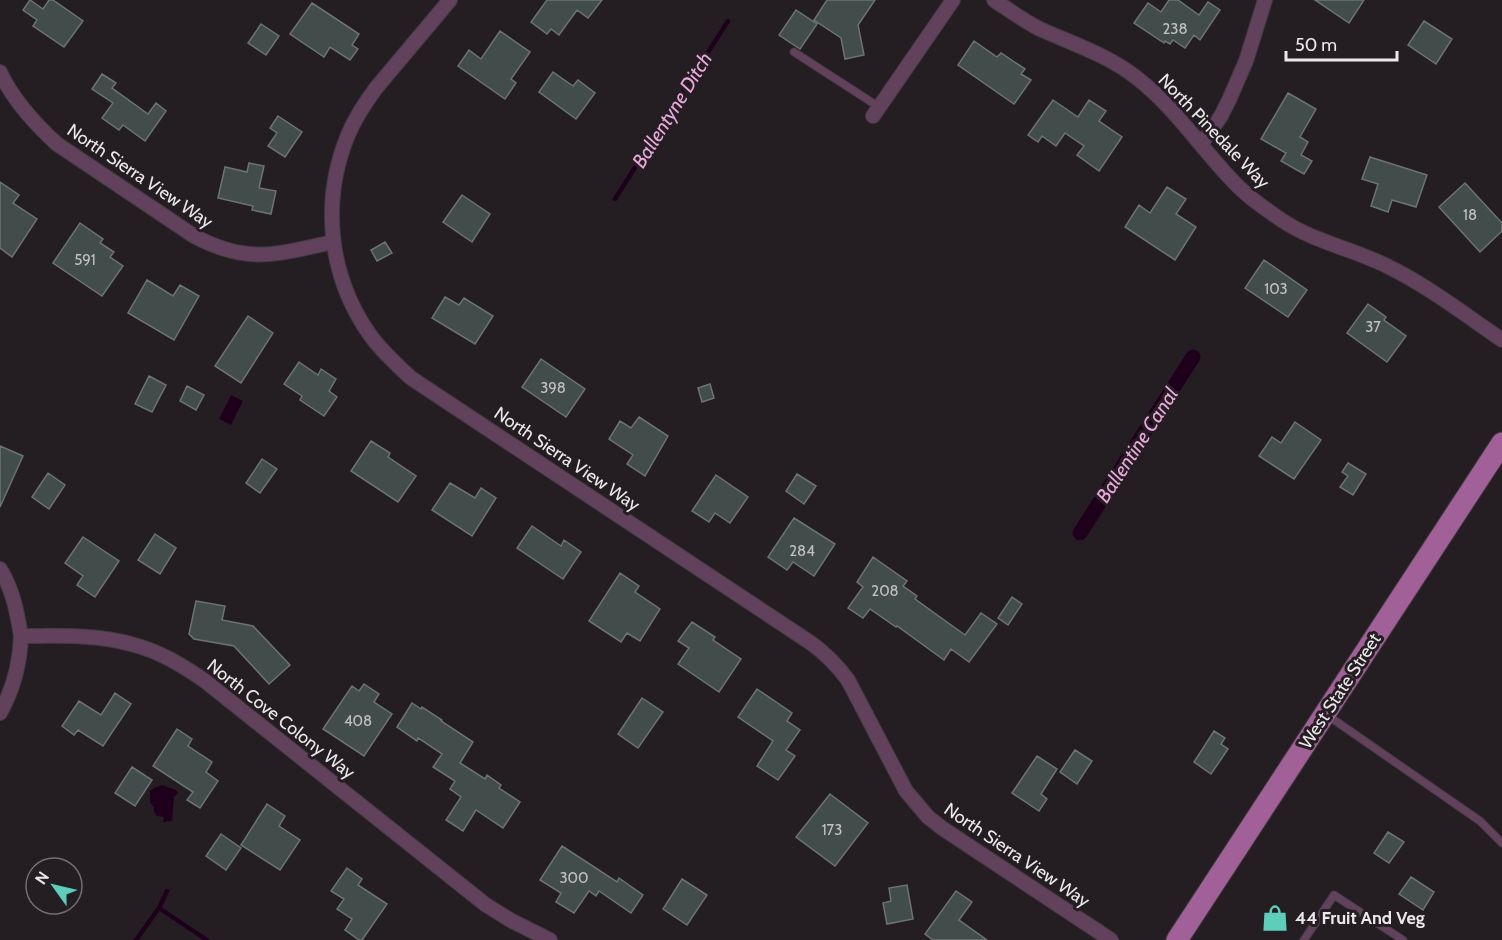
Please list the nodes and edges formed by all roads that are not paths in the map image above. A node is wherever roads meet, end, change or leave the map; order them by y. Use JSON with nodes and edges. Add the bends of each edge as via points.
{"nodes":[{"id":1,"x":450,"y":0,"type":"edge"},
{"id":2,"x":953,"y":0,"type":"edge"},
{"id":3,"x":994,"y":0,"type":"edge"},
{"id":4,"x":1265,"y":0,"type":"edge"},
{"id":5,"x":794,"y":52,"type":"dead end"},
{"id":6,"x":0,"y":72,"type":"edge"},
{"id":7,"x":876,"y":112,"type":"joint"},
{"id":8,"x":1201,"y":144,"type":"junction"},
{"id":9,"x":333,"y":242,"type":"junction"},
{"id":10,"x":1502,"y":340,"type":"edge"},
{"id":11,"x":1502,"y":442,"type":"edge"},
{"id":12,"x":0,"y":569,"type":"edge"},
{"id":13,"x":21,"y":636,"type":"junction"},
{"id":14,"x":0,"y":713,"type":"edge"},
{"id":15,"x":1325,"y":714,"type":"junction"},
{"id":16,"x":1502,"y":843,"type":"edge"},
{"id":17,"x":550,"y":940,"type":"edge"},
{"id":18,"x":1111,"y":940,"type":"edge"},
{"id":19,"x":1177,"y":940,"type":"edge"},
{"id":20,"x":1304,"y":940,"type":"edge"},
{"id":21,"x":1403,"y":940,"type":"edge"}],
"edges":[{"from":1,"to":9,"type":"street","via":[[376,88],[348,134],[333,185]]},
{"from":2,"to":7,"type":"street"},
{"from":3,"to":8,"type":"street","name":"North Pinedale Way","via":[[1040,29],[1101,54],[1136,77],[1168,105]]},
{"from":4,"to":8,"type":"street","via":[[1229,100]]},
{"from":5,"to":7,"type":"lane"},
{"from":6,"to":9,"type":"street","name":"North Sierra View Way","via":[[21,107],[57,144],[210,244],[226,251],[260,255]]},
{"from":8,"to":10,"type":"street","name":"North Pinedale Way","via":[[1249,196],[1286,223],[1412,279]]},
{"from":9,"to":18,"type":"street","name":"North Sierra View Way","via":[[354,310],[374,340],[411,378],[825,654],[848,680],[906,791],[928,817]]},
{"from":11,"to":15,"type":"main road","name":"West State Street"},
{"from":12,"to":13,"type":"street","via":[[16,606]]},
{"from":13,"to":14,"type":"street","via":[[15,681]]},
{"from":13,"to":17,"type":"street","name":"North Cove Colony Way","via":[[114,640],[171,659],[205,681],[486,905]]},
{"from":15,"to":16,"type":"lane","via":[[1480,821]]},
{"from":15,"to":19,"type":"main road","name":"West State Street"},
{"from":20,"to":21,"type":"lane","via":[[1334,895]]}]}
